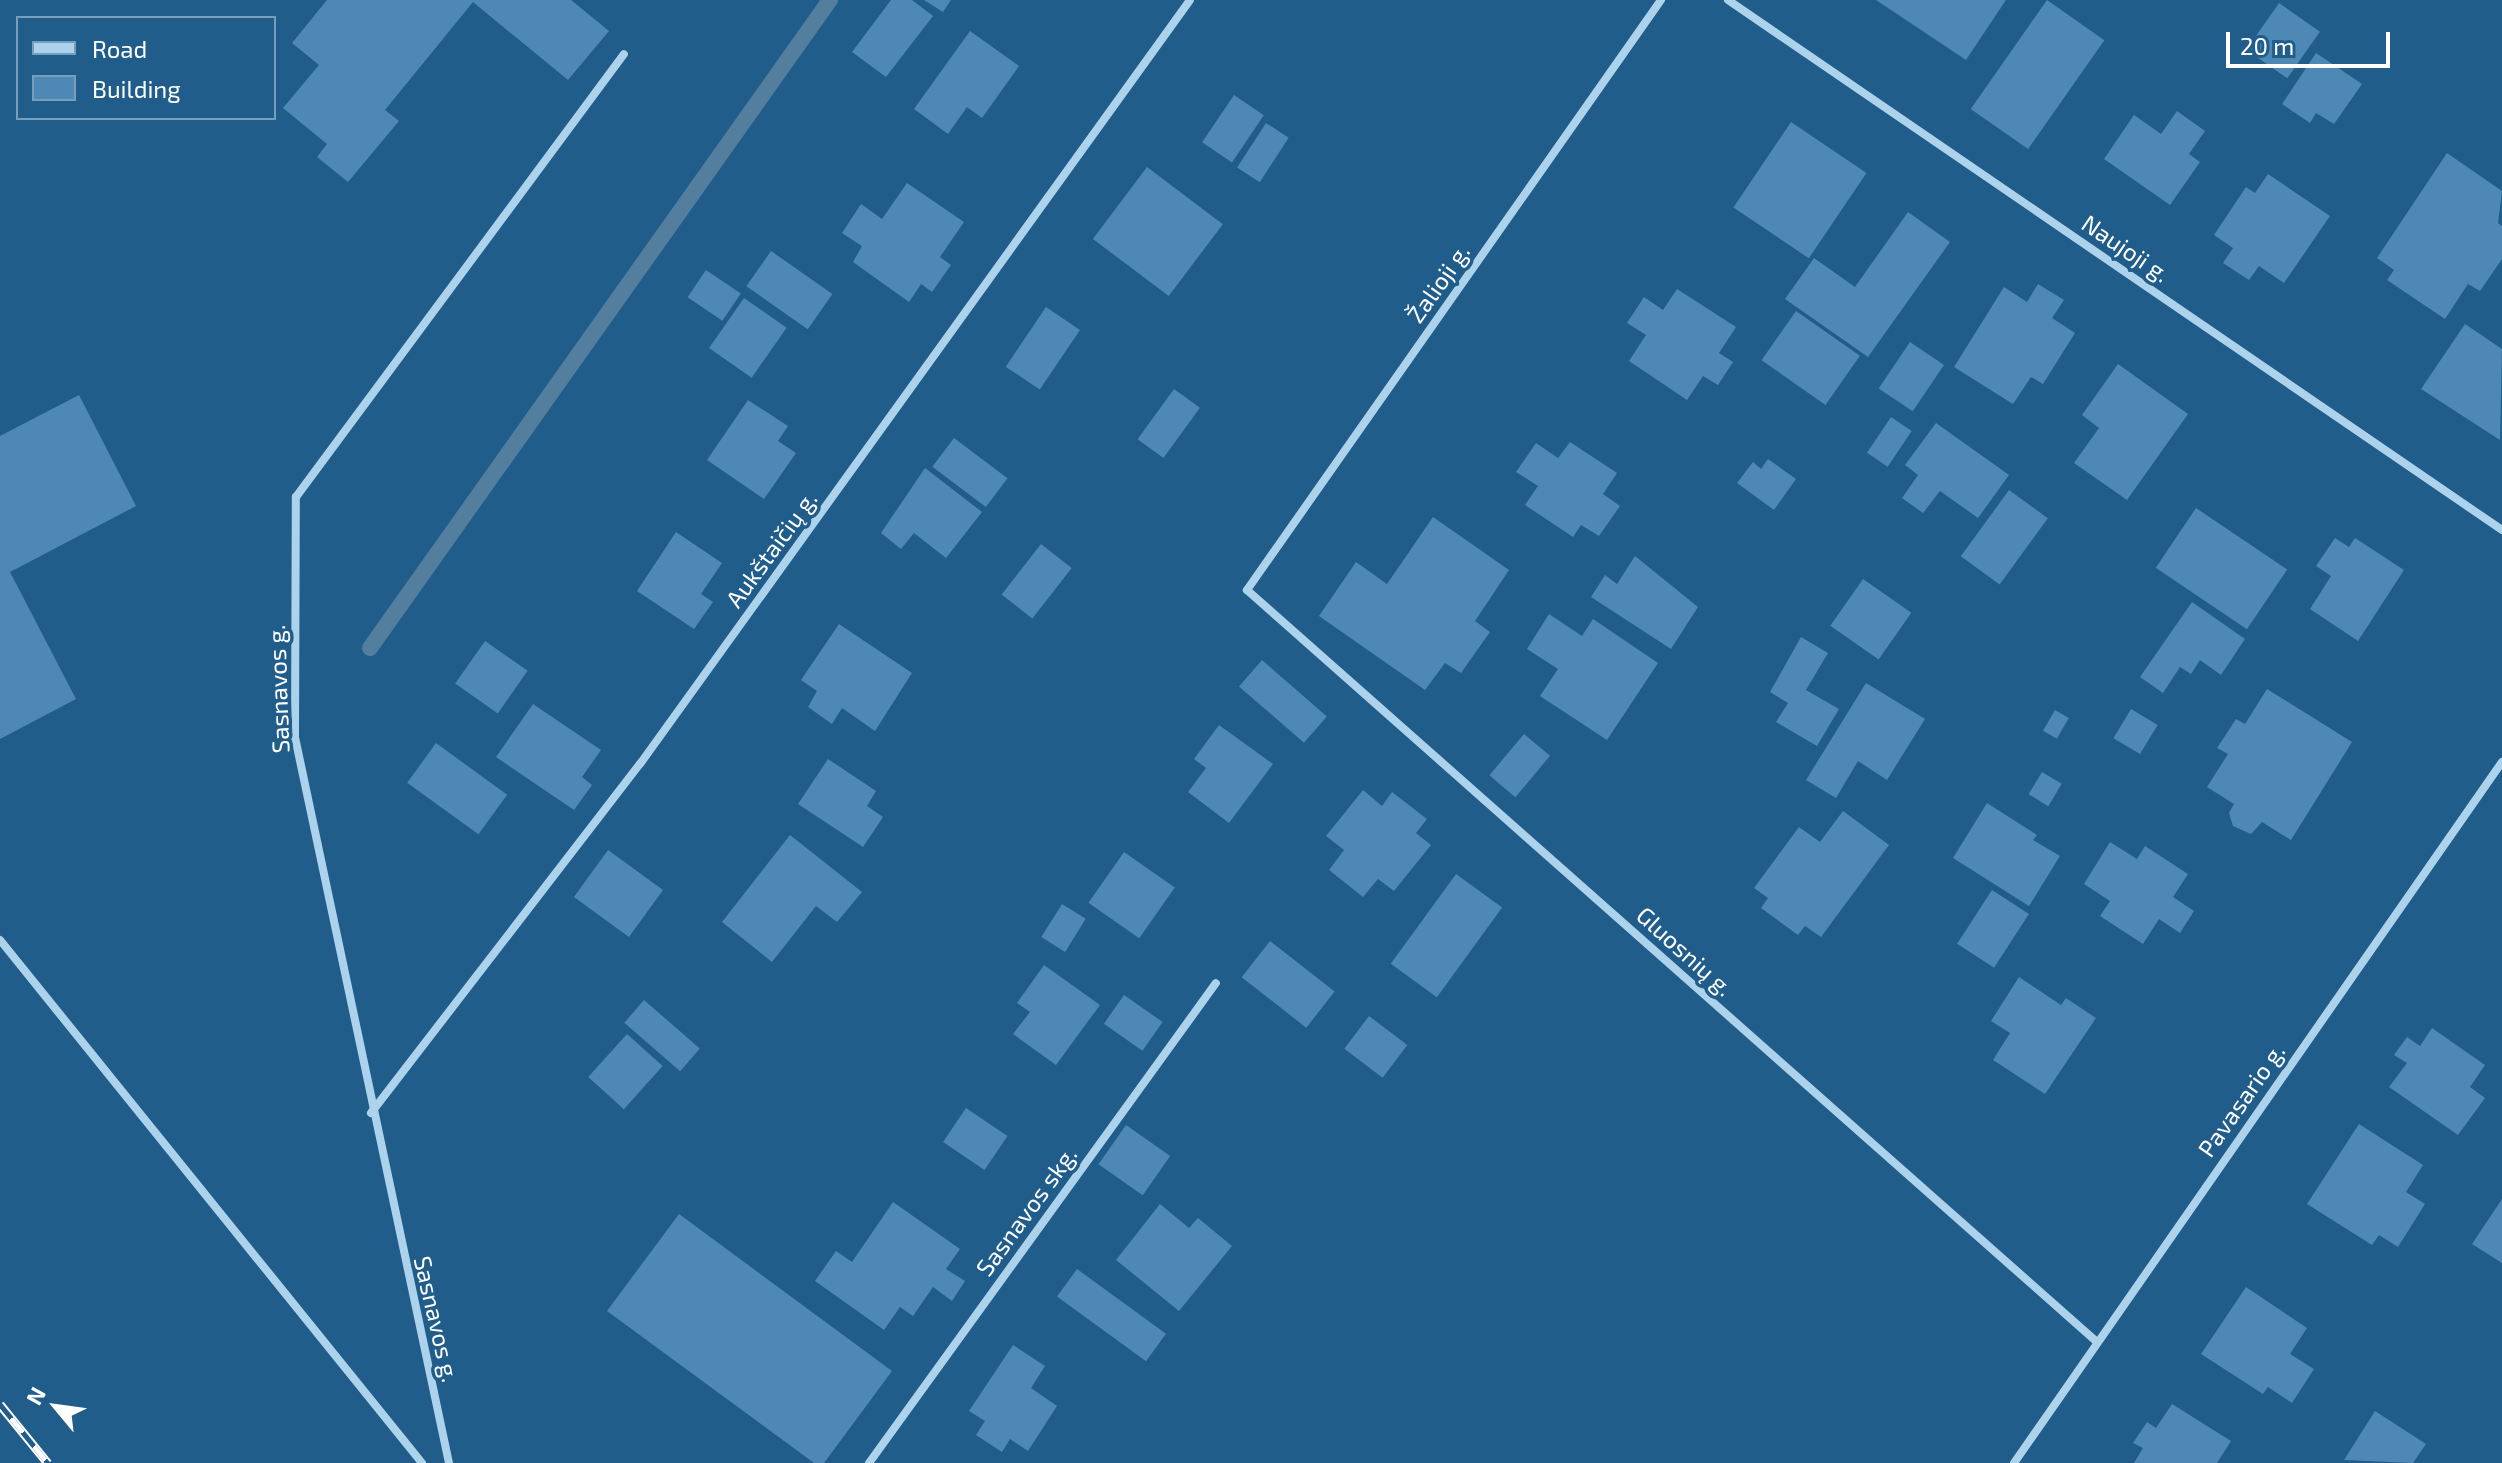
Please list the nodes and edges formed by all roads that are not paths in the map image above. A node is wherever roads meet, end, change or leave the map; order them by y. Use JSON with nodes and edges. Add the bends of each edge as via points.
{"nodes":[{"id":1,"x":1190,"y":0,"type":"edge"},
{"id":2,"x":1661,"y":0,"type":"edge"},
{"id":3,"x":1728,"y":0,"type":"edge"},
{"id":4,"x":624,"y":54,"type":"dead end"},
{"id":5,"x":2502,"y":530,"type":"edge"},
{"id":6,"x":1247,"y":590,"type":"joint"},
{"id":7,"x":2502,"y":762,"type":"edge"},
{"id":8,"x":0,"y":940,"type":"edge"},
{"id":9,"x":1216,"y":983,"type":"dead end"},
{"id":10,"x":371,"y":1113,"type":"junction"},
{"id":11,"x":2096,"y":1341,"type":"junction"},
{"id":12,"x":422,"y":1463,"type":"edge"},
{"id":13,"x":449,"y":1463,"type":"edge"},
{"id":14,"x":869,"y":1463,"type":"edge"},
{"id":15,"x":2014,"y":1463,"type":"edge"}],
"edges":[{"from":1,"to":10,"type":"street","name":"Aukštaičių g.","via":[[640,764]]},
{"from":2,"to":6,"type":"street","name":"Žalioji g."},
{"from":3,"to":5,"type":"street","name":"Naujoji g."},
{"from":4,"to":10,"type":"street","name":"Sasnavos g.","via":[[296,497],[295,737]]},
{"from":6,"to":11,"type":"street","name":"Gluosnių g."},
{"from":7,"to":11,"type":"street","name":"Pavasario g."},
{"from":8,"to":12,"type":"street"},
{"from":9,"to":14,"type":"street","name":"Sasnavos skg."},
{"from":10,"to":13,"type":"street","name":"Sasnavos g."},
{"from":11,"to":15,"type":"street","name":"Pavasario g."}]}
